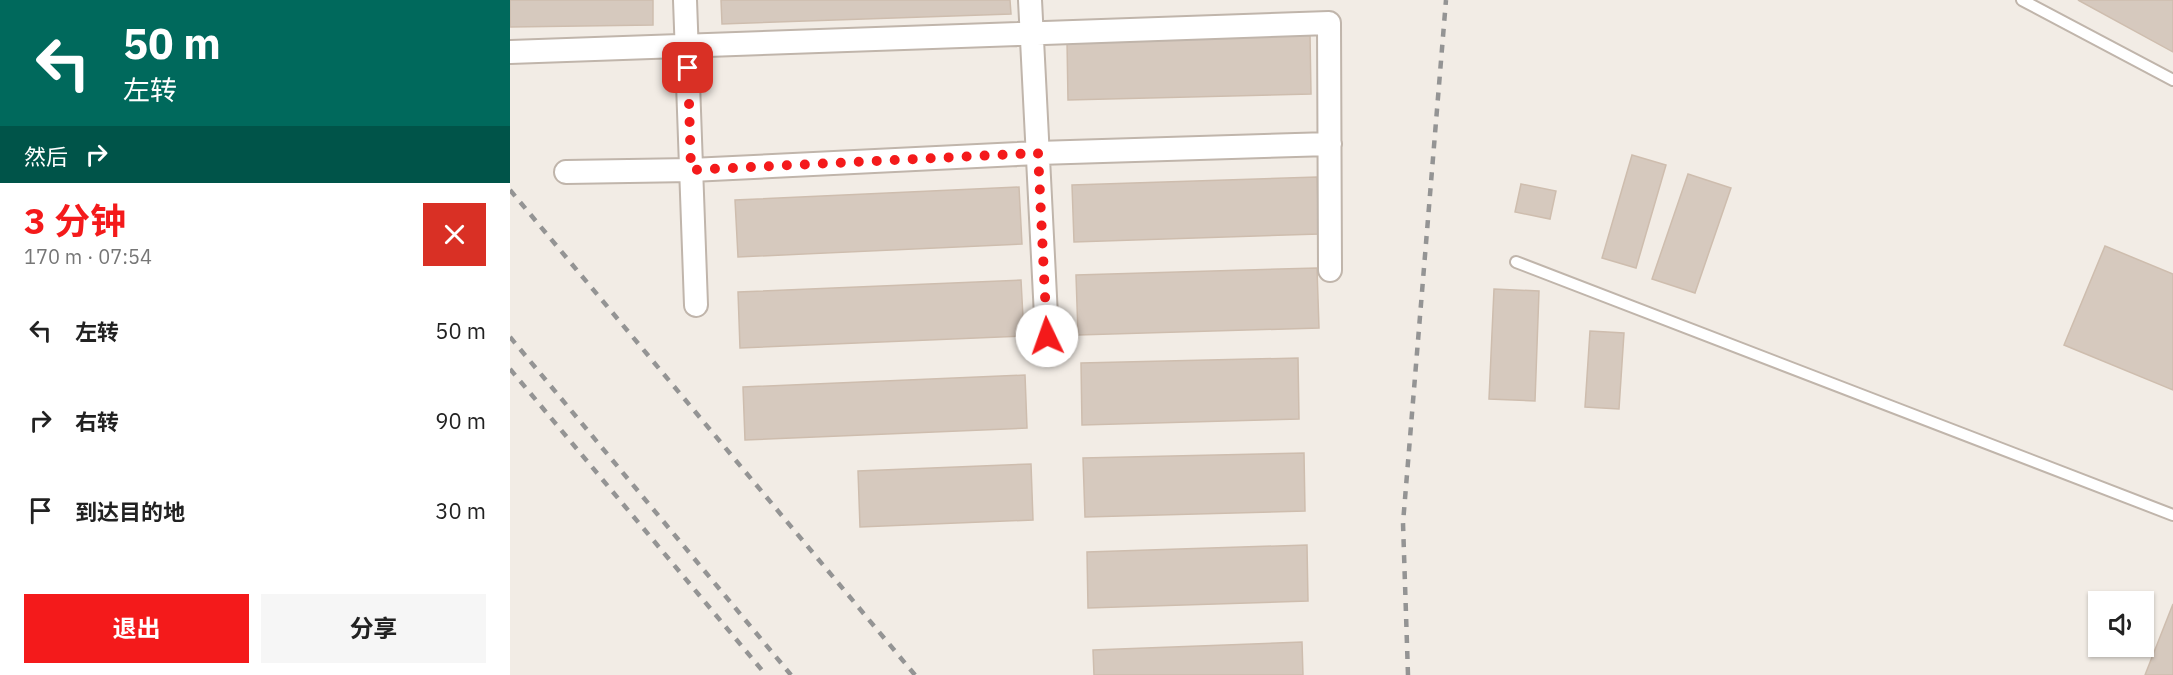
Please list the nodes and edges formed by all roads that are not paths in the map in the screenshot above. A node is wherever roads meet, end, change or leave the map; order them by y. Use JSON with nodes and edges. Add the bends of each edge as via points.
{"nodes":[{"id":1,"x":685,"y":0,"type":"edge"},
{"id":2,"x":1030,"y":0,"type":"edge"},
{"id":3,"x":2022,"y":0,"type":"edge"},
{"id":4,"x":1032,"y":35,"type":"junction"},
{"id":5,"x":687,"y":47,"type":"junction"},
{"id":6,"x":510,"y":52,"type":"edge"},
{"id":7,"x":2173,"y":80,"type":"edge"},
{"id":8,"x":1330,"y":144,"type":"junction"},
{"id":9,"x":1038,"y":153,"type":"junction"},
{"id":10,"x":691,"y":170,"type":"junction"},
{"id":11,"x":566,"y":172,"type":"dead end"},
{"id":12,"x":1516,"y":262,"type":"dead end"},
{"id":13,"x":1330,"y":270,"type":"dead end"},
{"id":14,"x":696,"y":305,"type":"dead end"},
{"id":15,"x":1047,"y":336,"type":"dead end"},
{"id":16,"x":2173,"y":515,"type":"edge"}],
"edges":[{"from":1,"to":5,"type":"street"},
{"from":2,"to":4,"type":"street"},
{"from":3,"to":7,"type":"lane"},
{"from":4,"to":5,"type":"street"},
{"from":4,"to":8,"type":"street","via":[[1329,23]]},
{"from":4,"to":9,"type":"street"},
{"from":5,"to":6,"type":"street"},
{"from":5,"to":10,"type":"street"},
{"from":8,"to":9,"type":"street"},
{"from":8,"to":13,"type":"street"},
{"from":9,"to":10,"type":"street"},
{"from":9,"to":15,"type":"street"},
{"from":10,"to":11,"type":"street"},
{"from":10,"to":14,"type":"street"},
{"from":12,"to":16,"type":"lane"}]}
